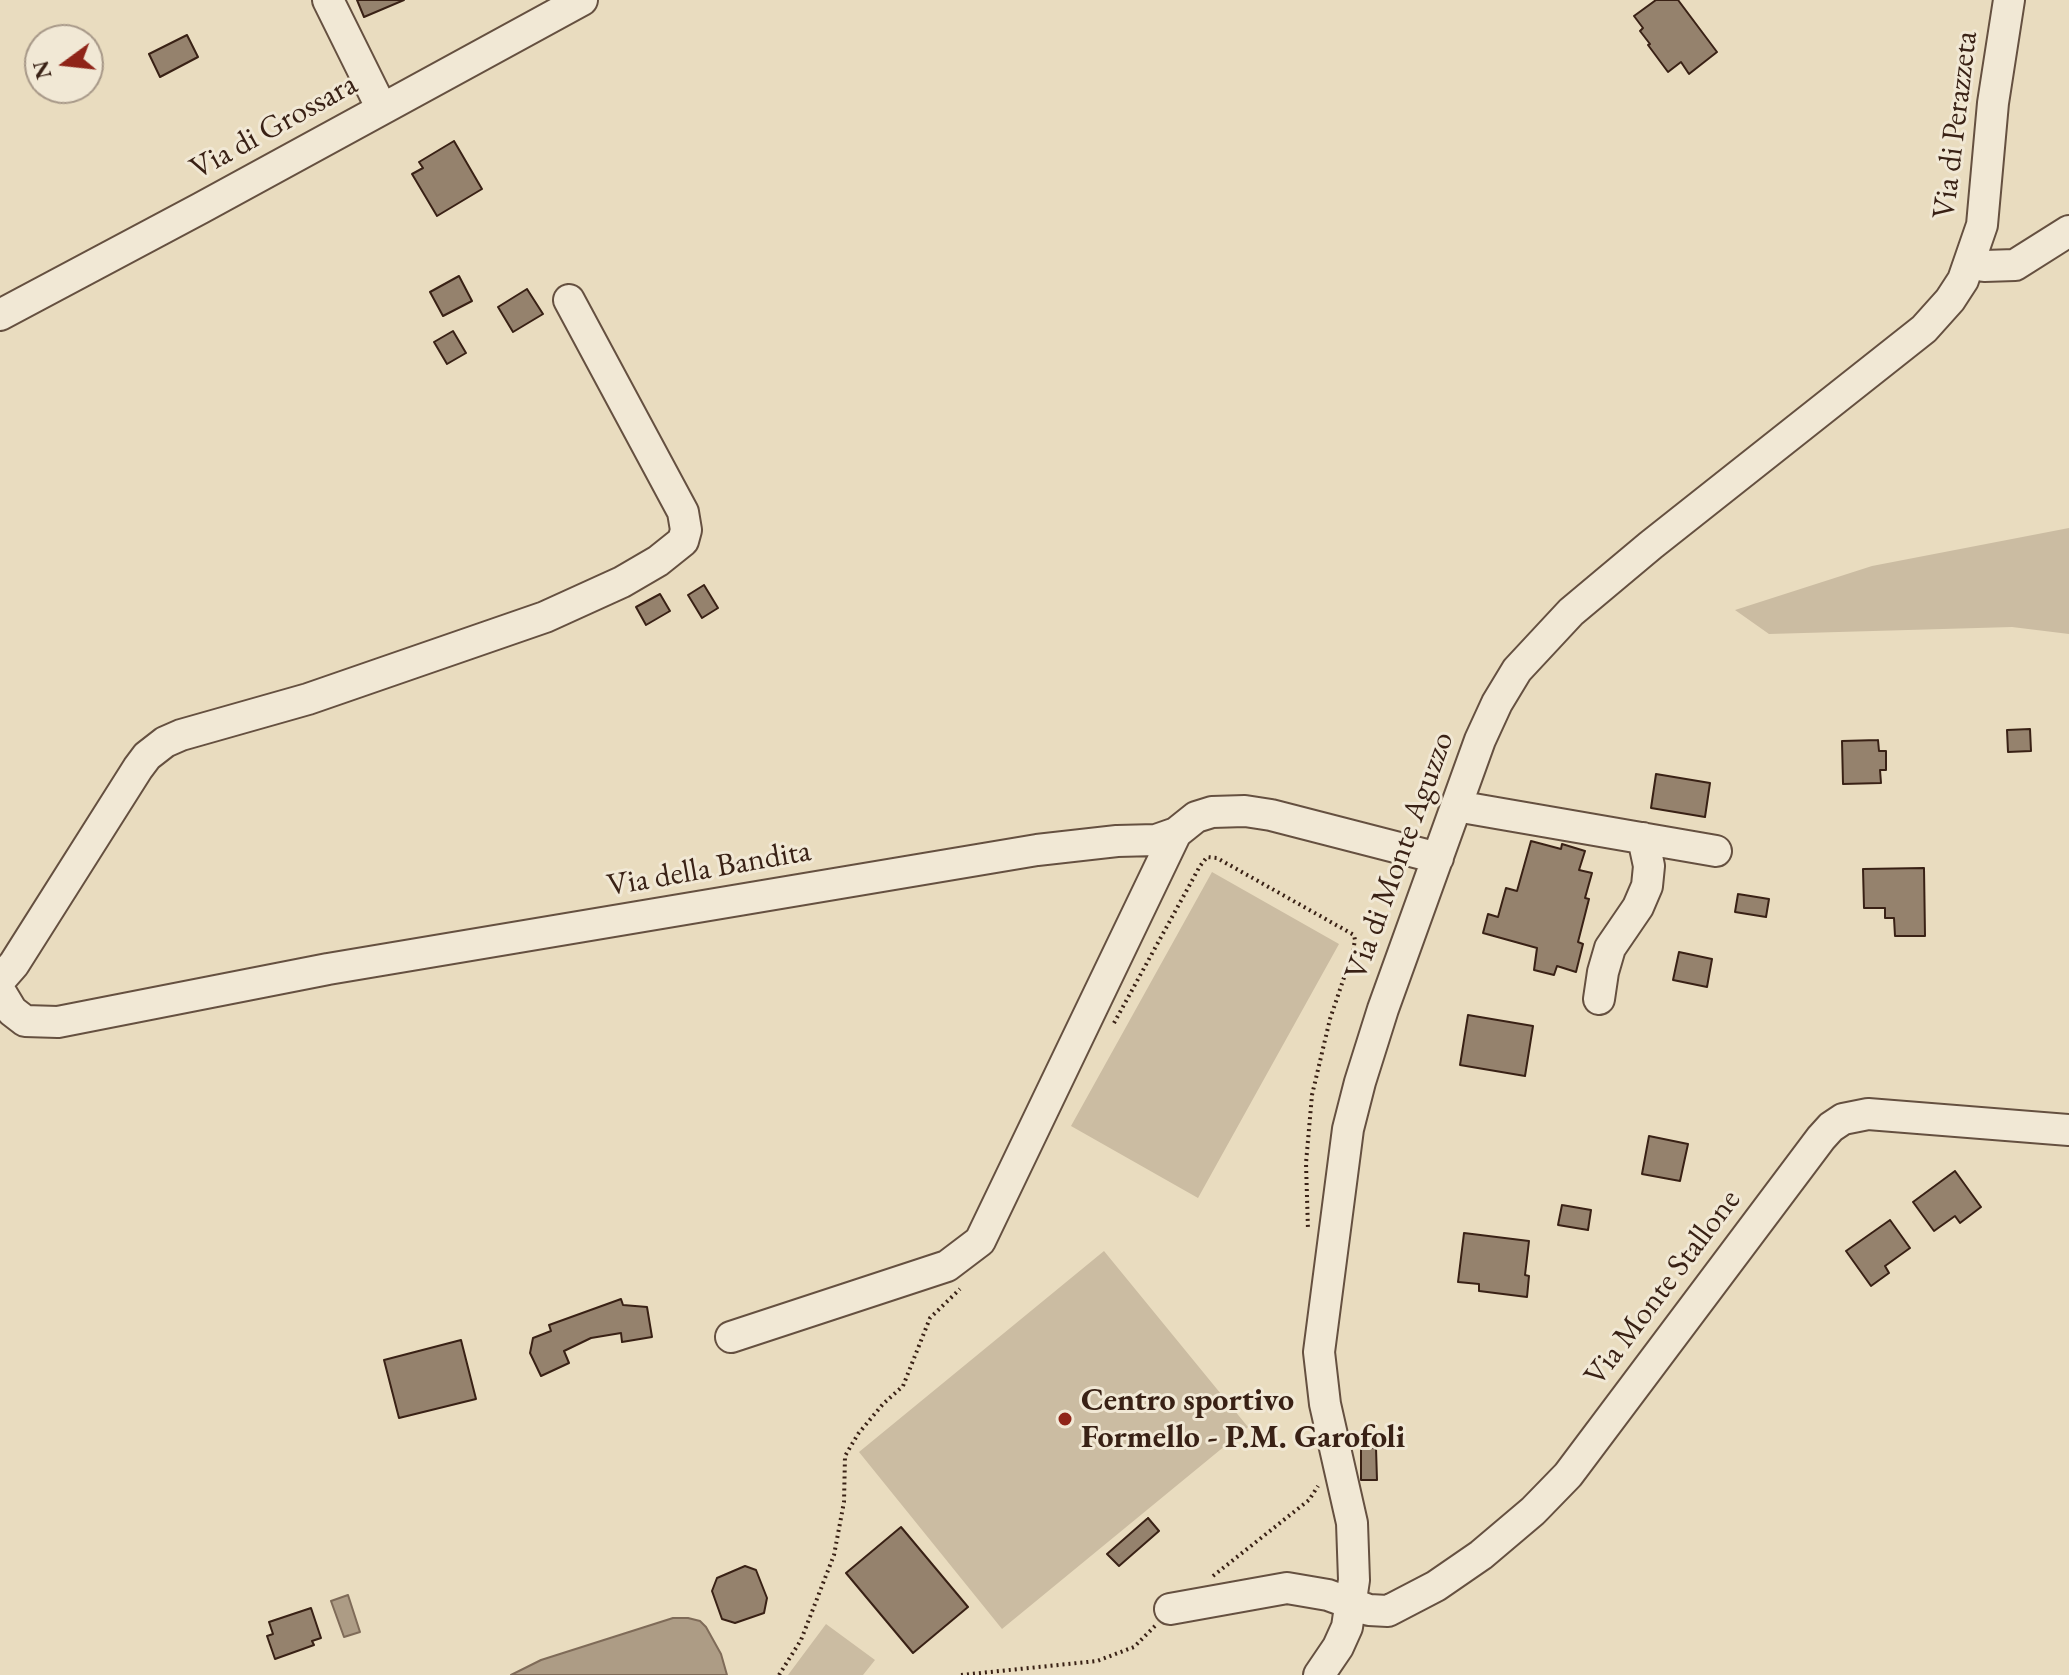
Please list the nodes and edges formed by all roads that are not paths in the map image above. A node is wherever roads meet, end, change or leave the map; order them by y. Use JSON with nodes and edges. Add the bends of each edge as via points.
{"nodes":[{"id":1,"x":328,"y":0,"type":"edge"},
{"id":2,"x":582,"y":0,"type":"edge"},
{"id":3,"x":2009,"y":0,"type":"edge"},
{"id":4,"x":382,"y":109,"type":"junction"},
{"id":5,"x":2069,"y":231,"type":"edge"},
{"id":6,"x":1971,"y":258,"type":"junction"},
{"id":7,"x":569,"y":300,"type":"dead end"},
{"id":8,"x":0,"y":315,"type":"edge"},
{"id":9,"x":1456,"y":806,"type":"junction"},
{"id":10,"x":1176,"y":833,"type":"junction"},
{"id":11,"x":1643,"y":838,"type":"junction"},
{"id":12,"x":1716,"y":851,"type":"dead end"},
{"id":13,"x":1438,"y":858,"type":"junction"},
{"id":14,"x":0,"y":980,"type":"edge"},
{"id":15,"x":0,"y":991,"type":"edge"},
{"id":16,"x":1599,"y":999,"type":"dead end"},
{"id":17,"x":2069,"y":1130,"type":"edge"},
{"id":18,"x":731,"y":1337,"type":"dead end"},
{"id":19,"x":1352,"y":1604,"type":"junction"},
{"id":20,"x":1170,"y":1609,"type":"road end"},
{"id":21,"x":1319,"y":1675,"type":"edge"}],
"edges":[{"from":1,"to":4,"type":"street"},
{"from":2,"to":4,"type":"street","name":"Via di Grossara"},
{"from":3,"to":6,"type":"street","name":"Via di Perazzeta","via":[[1984,214]]},
{"from":4,"to":8,"type":"street","name":"Via di Grossara"},
{"from":5,"to":6,"type":"street","via":[[2015,265],[1984,266]]},
{"from":6,"to":9,"type":"street","name":"Via di Monte Aguzzo","via":[[1958,288],[1934,320],[1585,599],[1531,652],[1490,715]]},
{"from":7,"to":14,"type":"street","via":[[683,512],[683,541],[622,582],[545,617],[165,742],[138,768]]},
{"from":9,"to":11,"type":"street"},
{"from":9,"to":13,"type":"street","name":"Via di Monte Aguzzo"},
{"from":10,"to":13,"type":"street","name":"Via della Bandita","via":[[1196,817],[1245,811]]},
{"from":10,"to":15,"type":"street","name":"Via della Bandita","via":[[1156,840],[1037,850],[328,969],[58,1022],[18,1017]]},
{"from":10,"to":18,"type":"street","via":[[980,1241],[947,1266]]},
{"from":11,"to":12,"type":"street"},
{"from":11,"to":16,"type":"street","via":[[1647,886],[1610,948]]},
{"from":13,"to":19,"type":"street","name":"Via di Monte Aguzzo","via":[[1354,1106],[1321,1327],[1321,1381],[1352,1523]]},
{"from":17,"to":19,"type":"street","name":"Via Monte Stallone","via":[[1868,1114],[1837,1122],[1545,1500],[1481,1555],[1405,1605],[1379,1612]]},
{"from":19,"to":20,"type":"street","name":"Via Monte Stallone","via":[[1287,1588]]},
{"from":19,"to":21,"type":"street","name":"Via di Monte Aguzzo","via":[[1343,1637]]}]}
